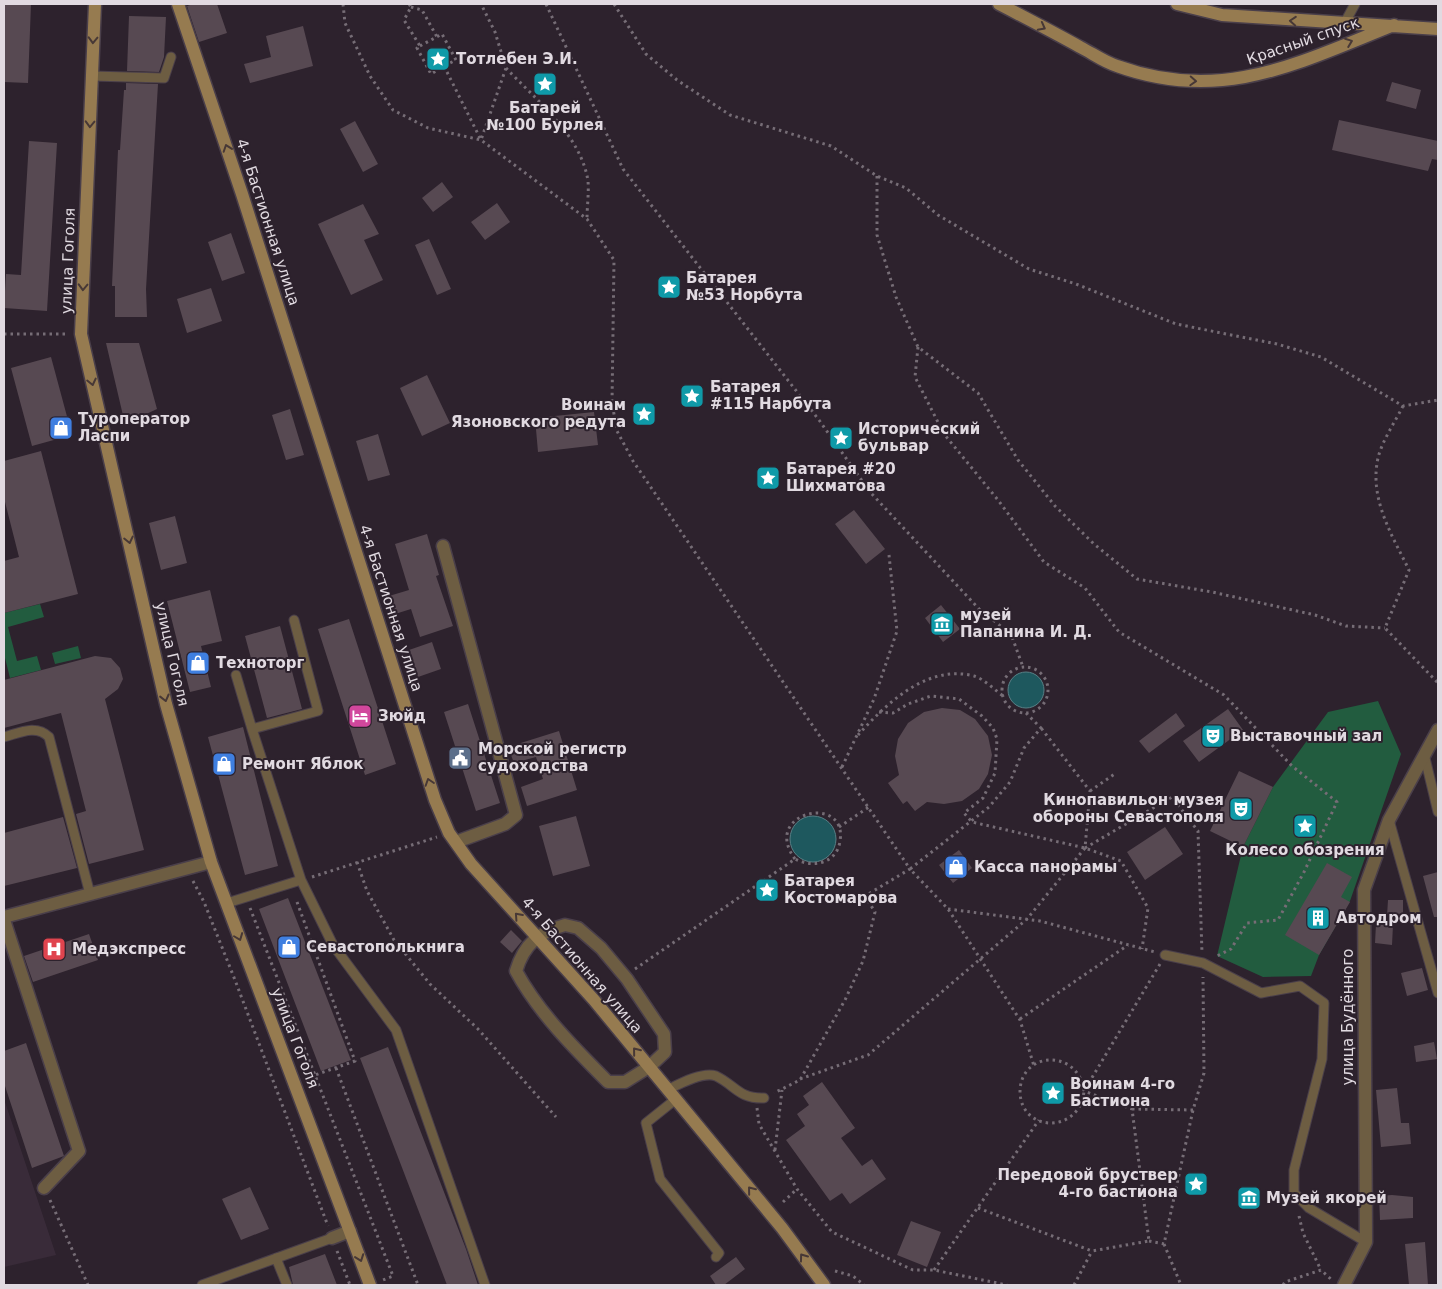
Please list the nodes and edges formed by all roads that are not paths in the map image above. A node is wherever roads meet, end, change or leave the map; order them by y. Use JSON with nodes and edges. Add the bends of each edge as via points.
{"nodes":[{"id":1,"x":95,"y":4,"type":"edge"},
{"id":2,"x":178,"y":4,"type":"edge"},
{"id":3,"x":1000,"y":4,"type":"edge"},
{"id":4,"x":1177,"y":4,"type":"edge"},
{"id":5,"x":1355,"y":4,"type":"edge"},
{"id":6,"x":1344,"y":24,"type":"junction"},
{"id":7,"x":1394,"y":25,"type":"junction"},
{"id":8,"x":1438,"y":30,"type":"edge"},
{"id":9,"x":171,"y":57,"type":"dead end"},
{"id":10,"x":92,"y":76,"type":"junction"},
{"id":11,"x":443,"y":546,"type":"dead end"},
{"id":12,"x":294,"y":620,"type":"dead end"},
{"id":13,"x":236,"y":675,"type":"dead end"},
{"id":14,"x":252,"y":729,"type":"junction"},
{"id":15,"x":1438,"y":730,"type":"edge"},
{"id":16,"x":4,"y":736,"type":"edge"},
{"id":17,"x":1425,"y":758,"type":"junction"},
{"id":18,"x":1438,"y":812,"type":"edge"},
{"id":19,"x":1389,"y":820,"type":"junction"},
{"id":20,"x":452,"y":838,"type":"junction"},
{"id":21,"x":211,"y":862,"type":"junction"},
{"id":22,"x":301,"y":880,"type":"junction"},
{"id":23,"x":90,"y":894,"type":"junction"},
{"id":24,"x":226,"y":903,"type":"junction"},
{"id":25,"x":4,"y":918,"type":"edge"},
{"id":26,"x":537,"y":938,"type":"junction"},
{"id":27,"x":1165,"y":955,"type":"road end"},
{"id":28,"x":1438,"y":993,"type":"edge"},
{"id":29,"x":649,"y":1067,"type":"junction"},
{"id":30,"x":671,"y":1094,"type":"junction"},
{"id":31,"x":764,"y":1098,"type":"road end"},
{"id":32,"x":44,"y":1188,"type":"road end"},
{"id":33,"x":350,"y":1232,"type":"junction"},
{"id":34,"x":332,"y":1238,"type":"joint"},
{"id":35,"x":1366,"y":1242,"type":"junction"},
{"id":36,"x":716,"y":1257,"type":"dead end"},
{"id":37,"x":276,"y":1258,"type":"junction"},
{"id":38,"x":202,"y":1285,"type":"edge"},
{"id":39,"x":287,"y":1285,"type":"edge"},
{"id":40,"x":370,"y":1285,"type":"edge"},
{"id":41,"x":485,"y":1285,"type":"edge"},
{"id":42,"x":824,"y":1285,"type":"edge"},
{"id":43,"x":1344,"y":1285,"type":"edge"}],
"edges":[{"from":1,"to":10,"type":"main road","name":"улица Гоголя","one_way":true},
{"from":20,"to":2,"type":"main road","name":"4-я Бастионная улица","one_way":true,"via":[[435,800],[242,194]]},
{"from":3,"to":7,"type":"main road","name":"Красный спуск","one_way":true,"via":[[1115,66],[1188,81],[1214,82],[1258,76]]},
{"from":6,"to":4,"type":"main road","one_way":true,"via":[[1222,15]]},
{"from":5,"to":6,"type":"lane"},
{"from":6,"to":7,"type":"main road"},
{"from":7,"to":8,"type":"main road"},
{"from":9,"to":10,"type":"lane","via":[[164,78]]},
{"from":10,"to":21,"type":"main road","name":"улица Гоголя","one_way":true,"via":[[81,334],[166,704]]},
{"from":11,"to":20,"type":"street","via":[[516,816],[505,824]]},
{"from":12,"to":14,"type":"lane","via":[[318,711]]},
{"from":13,"to":14,"type":"lane"},
{"from":14,"to":22,"type":"lane"},
{"from":15,"to":17,"type":"street","name":"улица Будённого"},
{"from":16,"to":23,"type":"lane","via":[[34,729],[49,737]]},
{"from":17,"to":18,"type":"lane"},
{"from":17,"to":19,"type":"street","name":"улица Будённого"},
{"from":19,"to":28,"type":"lane"},
{"from":19,"to":35,"type":"street","name":"улица Будённого","via":[[1364,890]]},
{"from":26,"to":20,"type":"main road","name":"4-я Бастионная улица","one_way":true},
{"from":21,"to":23,"type":"street"},
{"from":21,"to":24,"type":"main road","name":"улица Гоголя"},
{"from":22,"to":24,"type":"lane"},
{"from":22,"to":41,"type":"lane","via":[[334,945],[396,1030]]},
{"from":23,"to":25,"type":"street"},
{"from":24,"to":33,"type":"main road","name":"улица Гоголя","one_way":true},
{"from":25,"to":32,"type":"street","via":[[79,1152]]},
{"from":29,"to":26,"type":"main road","name":"4-я Бастионная улица","one_way":true},
{"from":26,"to":29,"type":"street","via":[[548,929],[566,925],[578,928],[601,948],[627,979],[664,1034],[665,1052]]},
{"from":26,"to":29,"type":"street","via":[[522,952],[516,971],[526,989],[558,1028],[608,1082],[624,1082]]},
{"from":27,"to":35,"type":"lane","via":[[1203,964],[1261,993],[1300,986],[1324,1003],[1322,1058],[1294,1170],[1294,1193],[1309,1208]]},
{"from":29,"to":30,"type":"main road","name":"4-я Бастионная улица"},
{"from":30,"to":31,"type":"lane","via":[[693,1078],[714,1075],[751,1098]]},
{"from":30,"to":36,"type":"lane","via":[[646,1123],[660,1178],[719,1254]]},
{"from":42,"to":30,"type":"main road","name":"4-я Бастионная улица","one_way":true,"via":[[782,1228]]},
{"from":33,"to":34,"type":"street"},
{"from":33,"to":40,"type":"main road","name":"улица Гоголя","one_way":true},
{"from":34,"to":37,"type":"lane"},
{"from":35,"to":43,"type":"street","name":"улица Будённого"},
{"from":37,"to":38,"type":"lane"},
{"from":37,"to":39,"type":"lane"}]}
